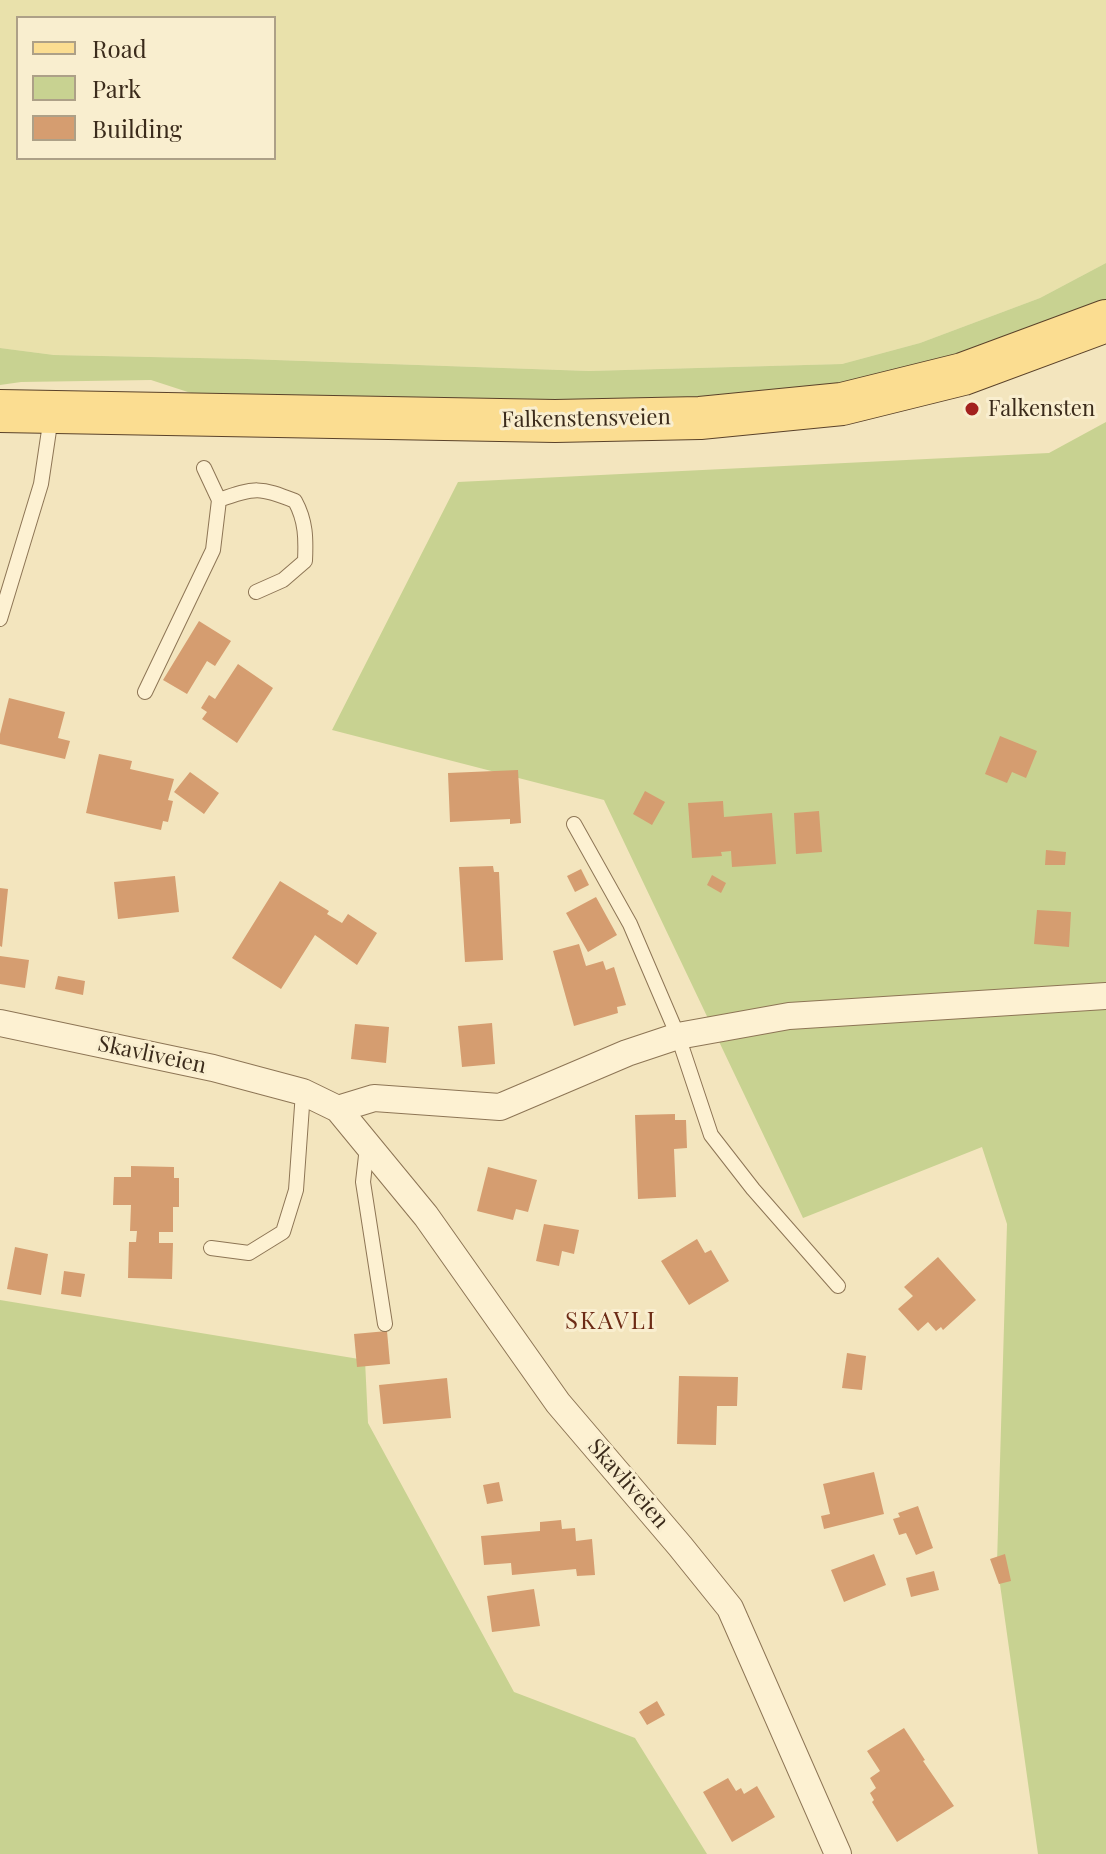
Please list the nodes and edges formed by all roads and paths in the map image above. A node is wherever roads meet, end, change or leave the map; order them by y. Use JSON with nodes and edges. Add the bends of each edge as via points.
{"nodes":[{"id":1,"x":1106,"y":321,"type":"edge"},
{"id":2,"x":0,"y":411,"type":"edge"},
{"id":3,"x":52,"y":413,"type":"junction"},
{"id":4,"x":204,"y":468,"type":"dead end"},
{"id":5,"x":219,"y":500,"type":"junction"},
{"id":6,"x":256,"y":592,"type":"dead end"},
{"id":7,"x":0,"y":619,"type":"edge"},
{"id":8,"x":145,"y":692,"type":"dead end"},
{"id":9,"x":574,"y":824,"type":"dead end"},
{"id":10,"x":1106,"y":996,"type":"edge"},
{"id":11,"x":0,"y":1023,"type":"edge"},
{"id":12,"x":678,"y":1036,"type":"junction"},
{"id":13,"x":303,"y":1092,"type":"junction"},
{"id":14,"x":338,"y":1109,"type":"junction"},
{"id":15,"x":368,"y":1143,"type":"junction"},
{"id":16,"x":211,"y":1248,"type":"dead end"},
{"id":17,"x":838,"y":1286,"type":"dead end"},
{"id":18,"x":385,"y":1324,"type":"dead end"},
{"id":19,"x":838,"y":1854,"type":"edge"}],
"edges":[{"from":1,"to":3,"type":"main road","name":"Falkenstensveien","via":[[963,374],[842,404],[700,418],[555,421]]},
{"from":2,"to":3,"type":"main road","name":"Falkenstensveien"},
{"from":3,"to":7,"type":"lane","via":[[41,484]]},
{"from":4,"to":5,"type":"lane"},
{"from":5,"to":6,"type":"lane","via":[[263,489],[295,501],[301,513],[307,536],[305,561],[283,580]]},
{"from":5,"to":8,"type":"lane","via":[[213,550]]},
{"from":9,"to":12,"type":"lane","via":[[630,924]]},
{"from":10,"to":12,"type":"street","via":[[789,1016]]},
{"from":11,"to":13,"type":"street","name":"Skavliveien"},
{"from":12,"to":14,"type":"street","via":[[500,1107],[374,1098]]},
{"from":12,"to":17,"type":"lane","via":[[711,1135]]},
{"from":13,"to":14,"type":"street","name":"Skavliveien"},
{"from":13,"to":16,"type":"lane","via":[[296,1190],[283,1232],[249,1253]]},
{"from":14,"to":15,"type":"street","name":"Skavliveien"},
{"from":15,"to":18,"type":"lane","via":[[363,1182]]},
{"from":15,"to":19,"type":"street","name":"Skavliveien","via":[[558,1403],[730,1608]]}]}
